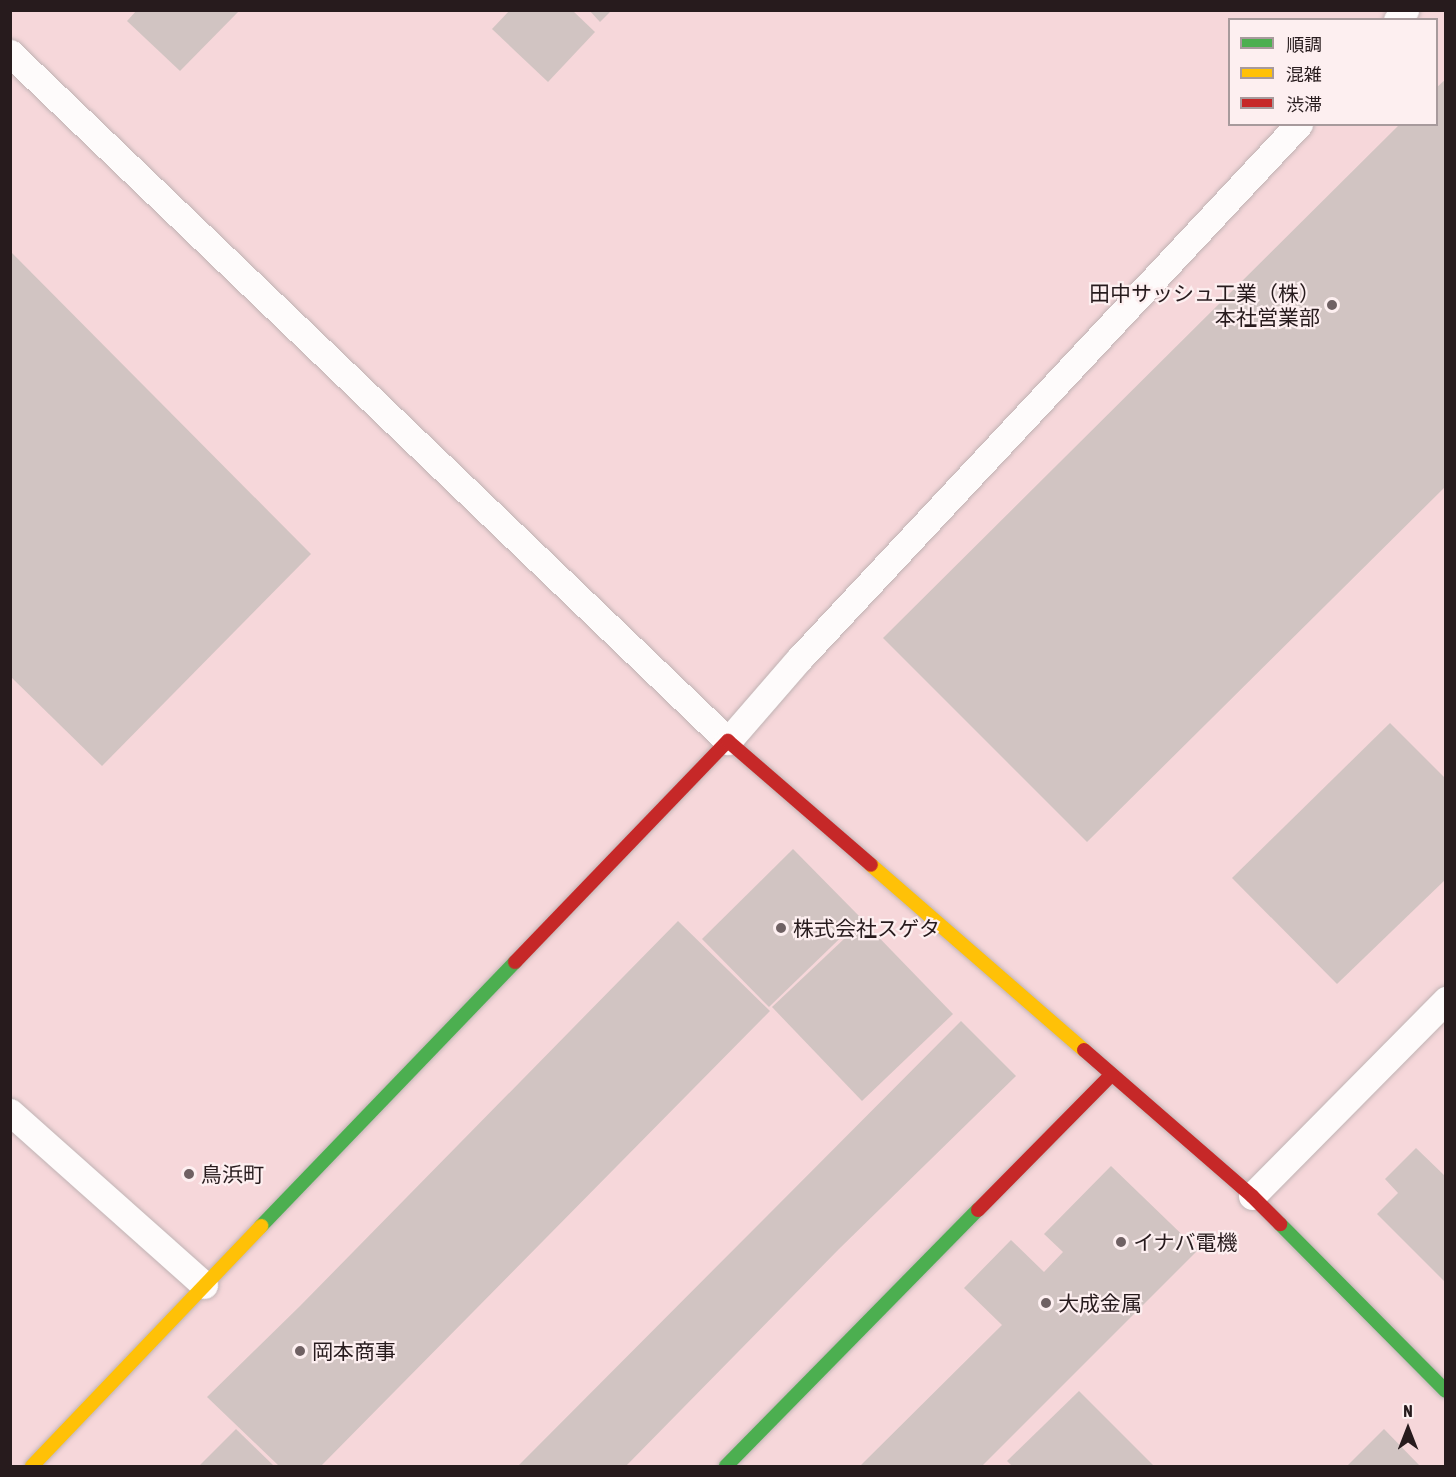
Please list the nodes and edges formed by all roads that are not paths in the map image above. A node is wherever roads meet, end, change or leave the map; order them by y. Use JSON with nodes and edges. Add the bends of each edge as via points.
{"nodes":[{"id":1,"x":10,"y":53,"type":"edge"},
{"id":2,"x":1297,"y":126,"type":"edge"},
{"id":3,"x":728,"y":741,"type":"junction"},
{"id":4,"x":1446,"y":999,"type":"edge"},
{"id":5,"x":1111,"y":1075,"type":"junction"},
{"id":6,"x":10,"y":1112,"type":"edge"},
{"id":7,"x":1252,"y":1196,"type":"junction"},
{"id":8,"x":204,"y":1285,"type":"junction"},
{"id":9,"x":1446,"y":1391,"type":"edge"},
{"id":10,"x":32,"y":1467,"type":"edge"},
{"id":11,"x":726,"y":1467,"type":"edge"}],
"edges":[{"from":1,"to":3,"type":"lane"},
{"from":2,"to":3,"type":"lane","via":[[800,658]]},
{"from":3,"to":5,"type":"street"},
{"from":3,"to":8,"type":"street"},
{"from":4,"to":7,"type":"lane"},
{"from":5,"to":7,"type":"street"},
{"from":5,"to":11,"type":"street"},
{"from":6,"to":8,"type":"lane"},
{"from":7,"to":9,"type":"street"},
{"from":8,"to":10,"type":"street"}]}
